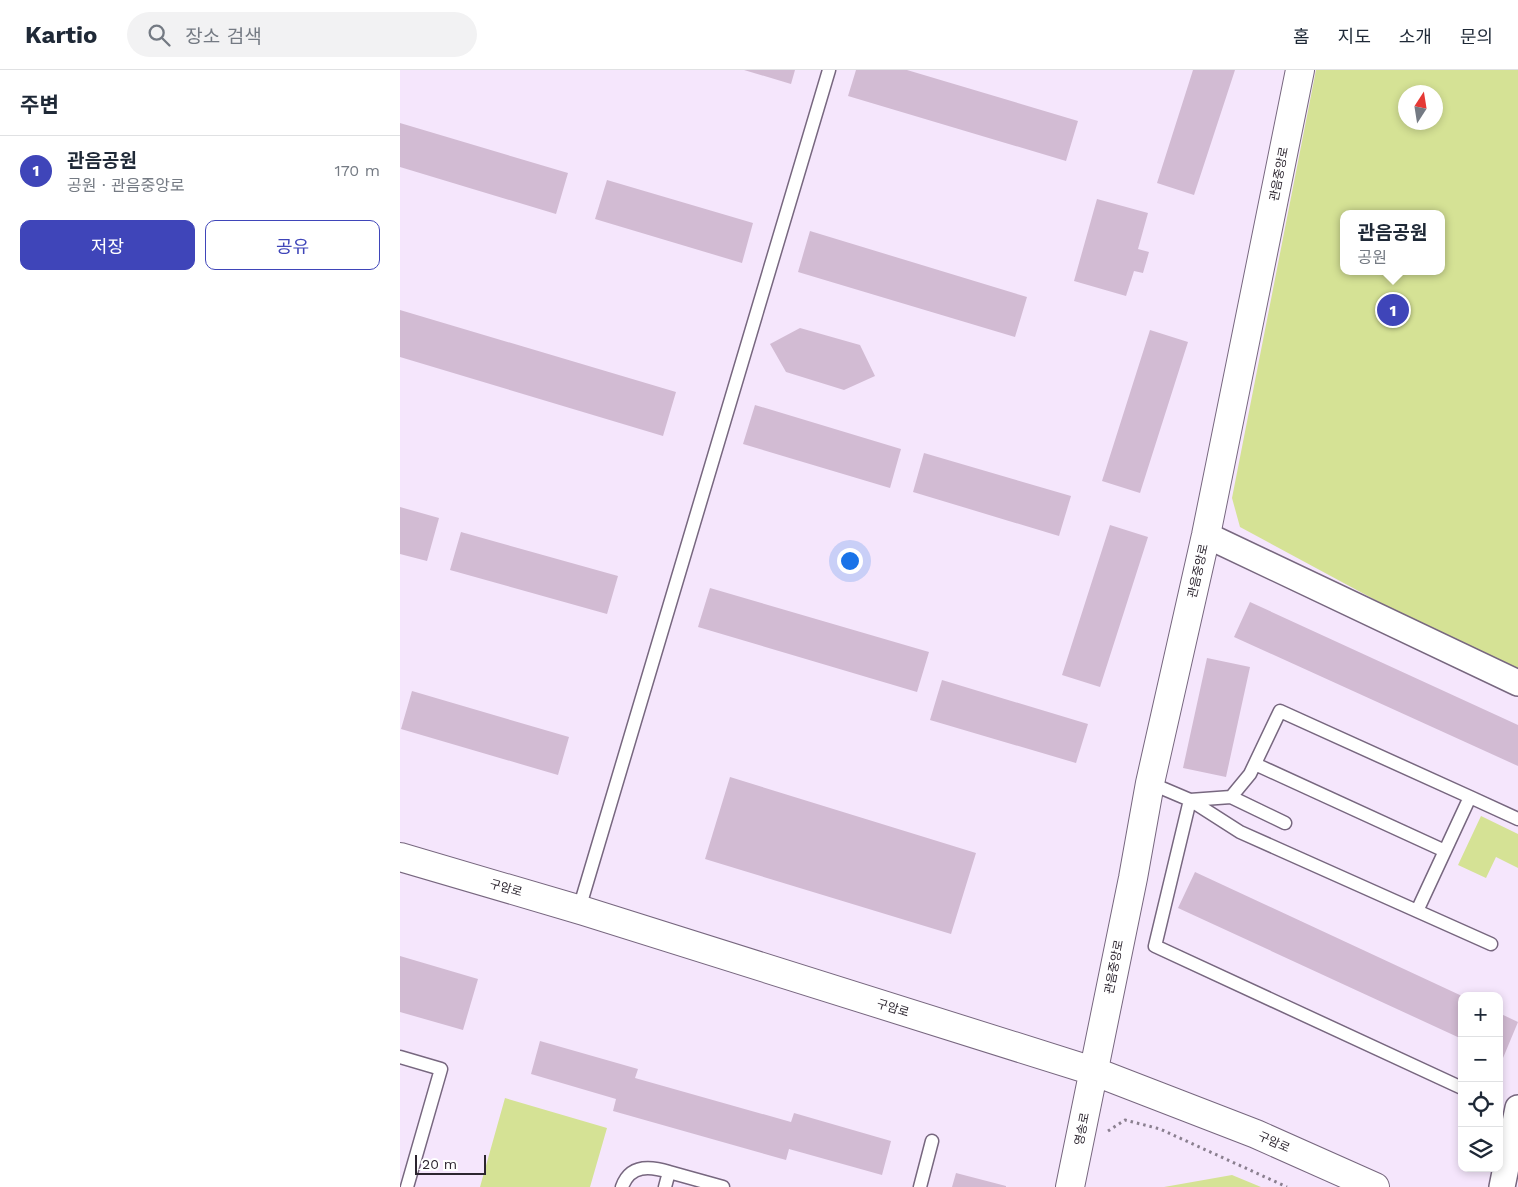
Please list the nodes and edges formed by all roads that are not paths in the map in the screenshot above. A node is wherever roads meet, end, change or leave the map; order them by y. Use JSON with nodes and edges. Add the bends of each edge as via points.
{"nodes":[{"id":1,"x":828,"y":70,"type":"edge"},
{"id":2,"x":1300,"y":70,"type":"edge"},
{"id":3,"x":1206,"y":535,"type":"junction"},
{"id":4,"x":1518,"y":683,"type":"edge"},
{"id":5,"x":1255,"y":764,"type":"junction"},
{"id":6,"x":1150,"y":783,"type":"junction"},
{"id":7,"x":1231,"y":797,"type":"junction"},
{"id":8,"x":1470,"y":797,"type":"junction"},
{"id":9,"x":1190,"y":800,"type":"junction"},
{"id":10,"x":1518,"y":818,"type":"edge"},
{"id":11,"x":1285,"y":823,"type":"dead end"},
{"id":12,"x":1445,"y":851,"type":"junction"},
{"id":13,"x":402,"y":861,"type":"edge"},
{"id":14,"x":578,"y":909,"type":"junction"},
{"id":15,"x":1417,"y":911,"type":"junction"},
{"id":16,"x":1491,"y":944,"type":"dead end"},
{"id":17,"x":400,"y":1057,"type":"edge"},
{"id":18,"x":1093,"y":1071,"type":"junction"},
{"id":19,"x":1458,"y":1086,"type":"edge"},
{"id":20,"x":1518,"y":1108,"type":"edge"},
{"id":21,"x":932,"y":1141,"type":"dead end"},
{"id":22,"x":669,"y":1172,"type":"junction"},
{"id":23,"x":407,"y":1187,"type":"edge"},
{"id":24,"x":622,"y":1187,"type":"edge"},
{"id":25,"x":665,"y":1187,"type":"edge"},
{"id":26,"x":722,"y":1187,"type":"edge"},
{"id":27,"x":920,"y":1187,"type":"edge"},
{"id":28,"x":1070,"y":1187,"type":"edge"},
{"id":29,"x":1375,"y":1187,"type":"edge"},
{"id":30,"x":1502,"y":1187,"type":"edge"}],
"edges":[{"from":1,"to":14,"type":"lane"},
{"from":2,"to":3,"type":"main road","name":"관음중앙로"},
{"from":3,"to":4,"type":"street"},
{"from":3,"to":6,"type":"main road","name":"관음중앙로"},
{"from":5,"to":7,"type":"lane"},
{"from":5,"to":8,"type":"lane","via":[[1280,710]]},
{"from":5,"to":12,"type":"lane"},
{"from":6,"to":9,"type":"lane"},
{"from":6,"to":18,"type":"main road","name":"관음중앙로"},
{"from":7,"to":9,"type":"lane"},
{"from":7,"to":11,"type":"lane"},
{"from":8,"to":10,"type":"lane"},
{"from":8,"to":12,"type":"lane"},
{"from":9,"to":15,"type":"lane","via":[[1240,832]]},
{"from":9,"to":19,"type":"lane","via":[[1155,946]]},
{"from":12,"to":15,"type":"lane"},
{"from":13,"to":14,"type":"main road","name":"구암로"},
{"from":14,"to":18,"type":"main road","name":"구암로"},
{"from":15,"to":16,"type":"lane"},
{"from":17,"to":23,"type":"lane","via":[[441,1070]]},
{"from":18,"to":28,"type":"main road","name":"영송로"},
{"from":18,"to":29,"type":"main road","name":"구암로","via":[[1256,1134]]},
{"from":20,"to":30,"type":"street"},
{"from":21,"to":27,"type":"lane"},
{"from":22,"to":24,"type":"lane","via":[[647,1167],[624,1180]]},
{"from":22,"to":25,"type":"lane"},
{"from":22,"to":26,"type":"lane"}]}
